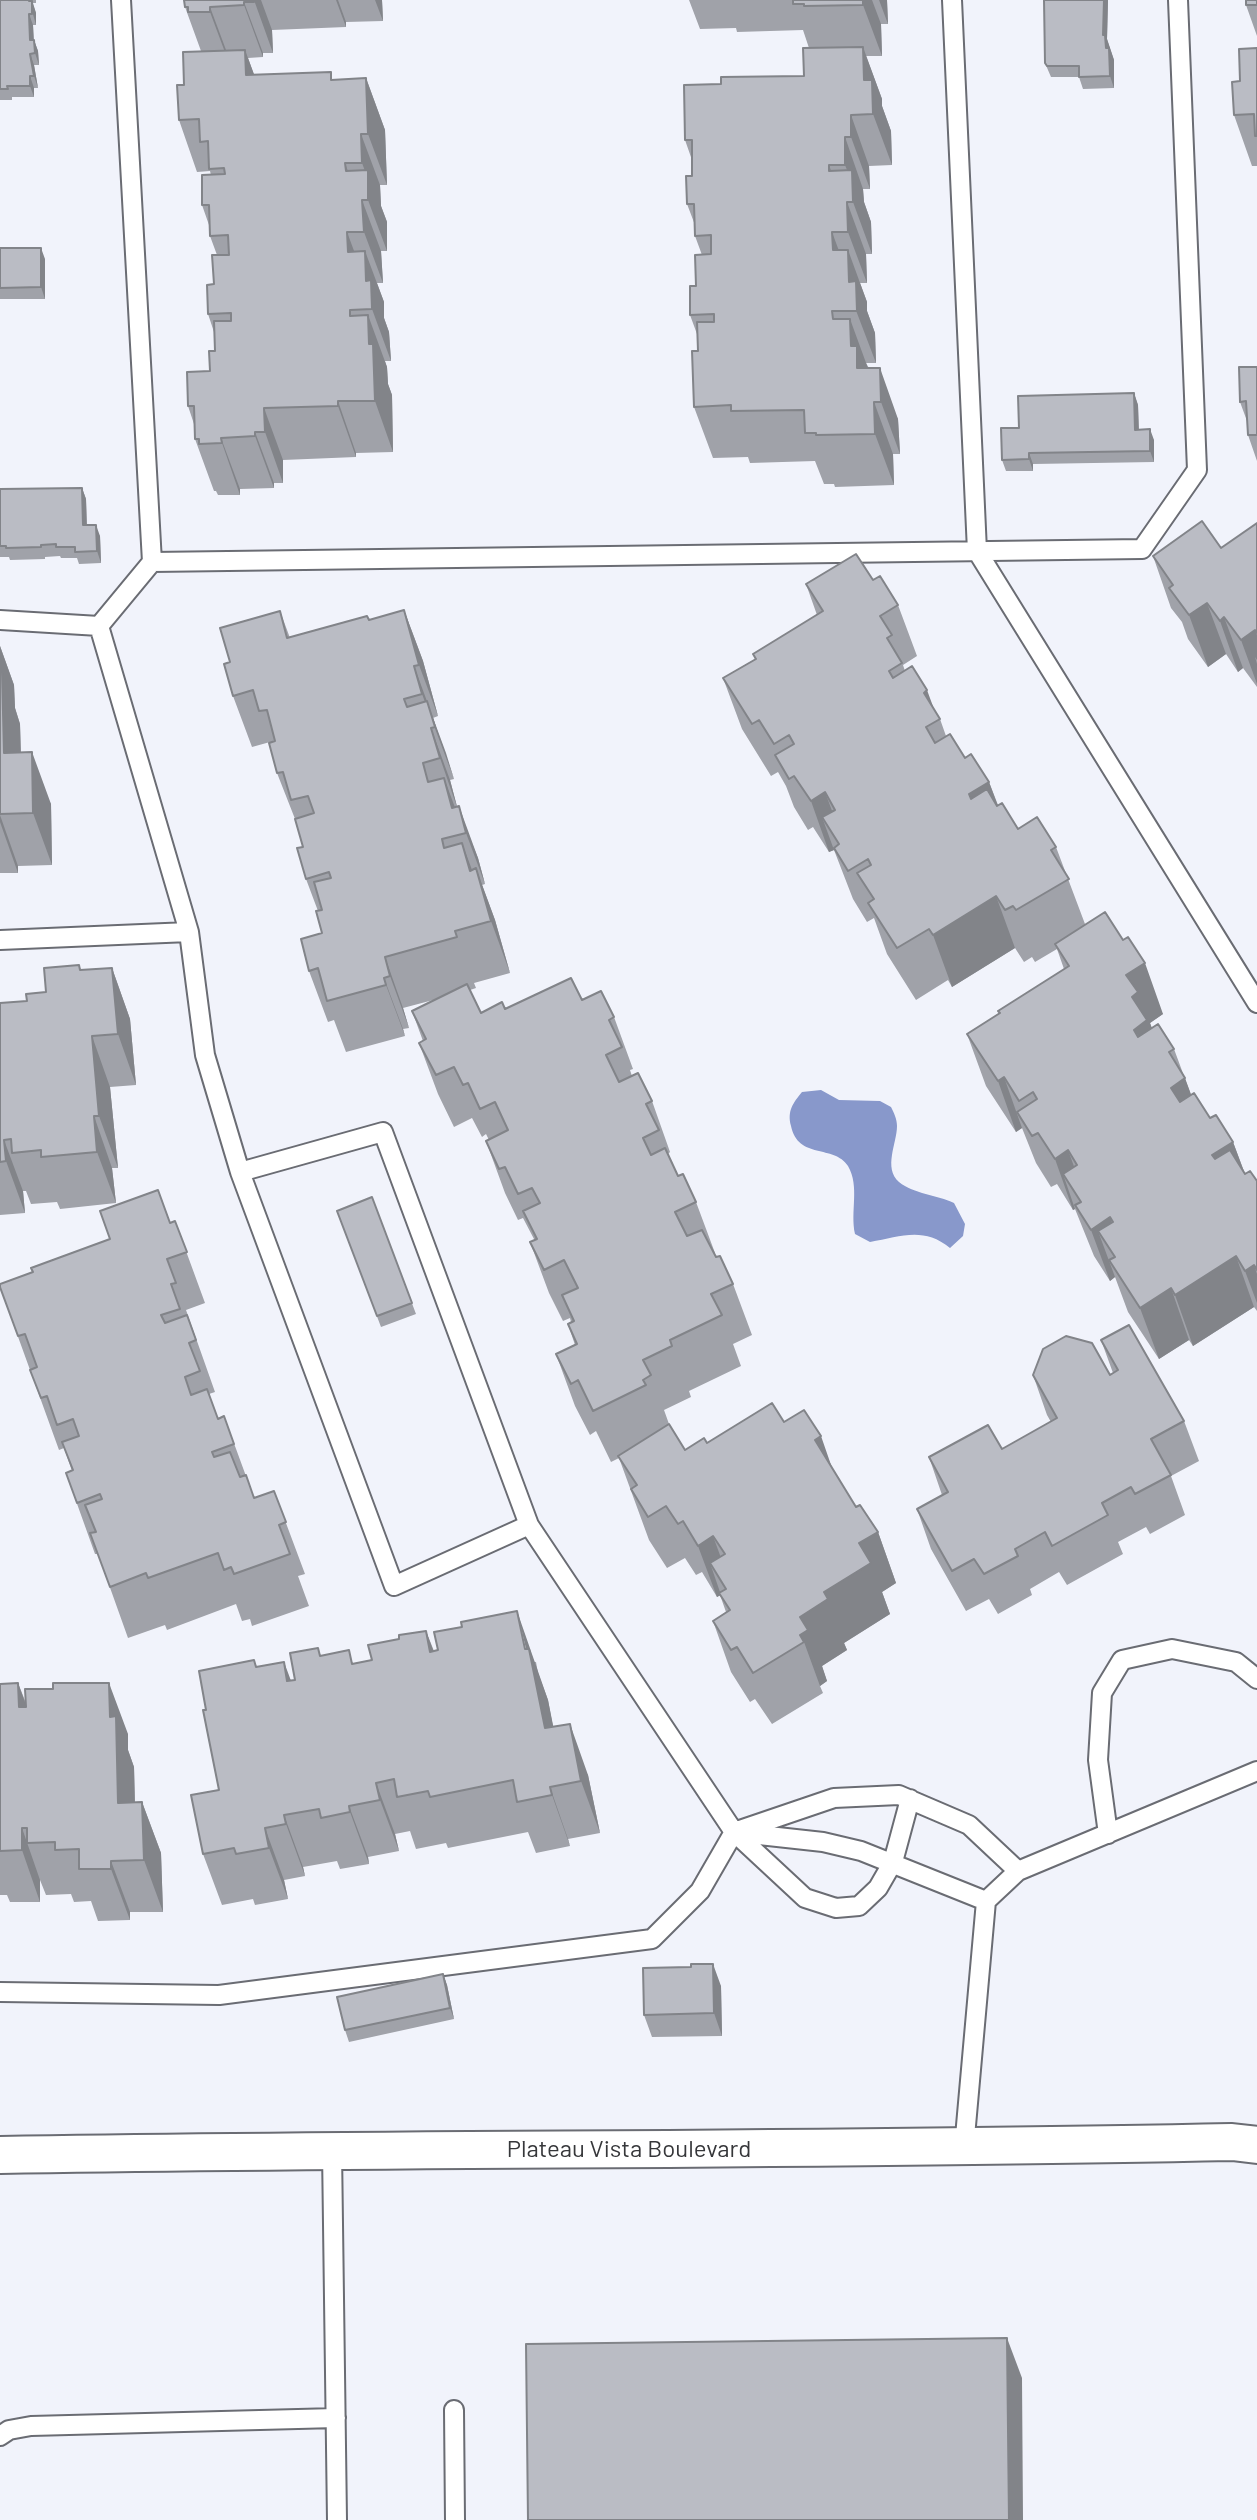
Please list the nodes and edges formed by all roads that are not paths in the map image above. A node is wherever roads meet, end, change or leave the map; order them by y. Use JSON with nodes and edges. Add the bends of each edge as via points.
{"nodes":[{"id":1,"x":121,"y":0,"type":"edge"},
{"id":2,"x":952,"y":0,"type":"edge"},
{"id":3,"x":1178,"y":0,"type":"edge"},
{"id":4,"x":977,"y":551,"type":"junction"},
{"id":5,"x":152,"y":562,"type":"junction"},
{"id":6,"x":0,"y":620,"type":"edge"},
{"id":7,"x":99,"y":626,"type":"junction"},
{"id":8,"x":189,"y":932,"type":"junction"},
{"id":9,"x":0,"y":940,"type":"edge"},
{"id":10,"x":1257,"y":1003,"type":"edge"},
{"id":11,"x":240,"y":1172,"type":"junction"},
{"id":12,"x":529,"y":1525,"type":"junction"},
{"id":13,"x":1257,"y":1679,"type":"edge"},
{"id":14,"x":1257,"y":1771,"type":"edge"},
{"id":15,"x":910,"y":1799,"type":"junction"},
{"id":16,"x":734,"y":1832,"type":"junction"},
{"id":17,"x":1108,"y":1834,"type":"junction"},
{"id":18,"x":893,"y":1862,"type":"junction"},
{"id":19,"x":1018,"y":1871,"type":"junction"},
{"id":20,"x":986,"y":1901,"type":"junction"},
{"id":21,"x":0,"y":1992,"type":"edge"},
{"id":22,"x":1257,"y":2145,"type":"edge"},
{"id":23,"x":964,"y":2148,"type":"junction"},
{"id":24,"x":332,"y":2150,"type":"junction"},
{"id":25,"x":0,"y":2155,"type":"edge"},
{"id":26,"x":454,"y":2410,"type":"dead end"},
{"id":27,"x":336,"y":2418,"type":"junction"},
{"id":28,"x":0,"y":2436,"type":"edge"},
{"id":29,"x":337,"y":2520,"type":"edge"},
{"id":30,"x":455,"y":2520,"type":"edge"}],
"edges":[{"from":1,"to":5,"type":"lane"},
{"from":2,"to":4,"type":"lane"},
{"from":3,"to":4,"type":"lane","via":[[1197,470],[1142,549]]},
{"from":4,"to":5,"type":"lane"},
{"from":4,"to":10,"type":"lane"},
{"from":5,"to":7,"type":"lane"},
{"from":6,"to":7,"type":"lane"},
{"from":7,"to":8,"type":"lane"},
{"from":8,"to":9,"type":"lane"},
{"from":8,"to":11,"type":"lane","via":[[205,1055]]},
{"from":11,"to":12,"type":"lane","via":[[383,1132]]},
{"from":11,"to":12,"type":"lane","via":[[394,1586]]},
{"from":12,"to":16,"type":"lane"},
{"from":13,"to":17,"type":"lane","via":[[1236,1662],[1172,1649],[1122,1660],[1102,1693],[1098,1760]]},
{"from":14,"to":17,"type":"lane"},
{"from":15,"to":16,"type":"lane","via":[[834,1798]]},
{"from":15,"to":18,"type":"lane"},
{"from":15,"to":19,"type":"lane","via":[[969,1825]]},
{"from":16,"to":18,"type":"lane","via":[[823,1842]]},
{"from":16,"to":18,"type":"lane","via":[[805,1898],[836,1908],[859,1906],[878,1888]]},
{"from":16,"to":21,"type":"lane","via":[[700,1891],[652,1939],[219,1995]]},
{"from":17,"to":19,"type":"lane"},
{"from":18,"to":20,"type":"lane"},
{"from":19,"to":20,"type":"lane"},
{"from":20,"to":23,"type":"lane"},
{"from":22,"to":23,"type":"street","name":"Plateau Vista Boulevard"},
{"from":23,"to":24,"type":"street","name":"Plateau Vista Boulevard"},
{"from":24,"to":25,"type":"street","name":"Plateau Vista Boulevard"},
{"from":24,"to":27,"type":"lane"},
{"from":26,"to":30,"type":"lane"},
{"from":27,"to":28,"type":"lane","via":[[31,2426]]},
{"from":27,"to":29,"type":"lane"}]}
